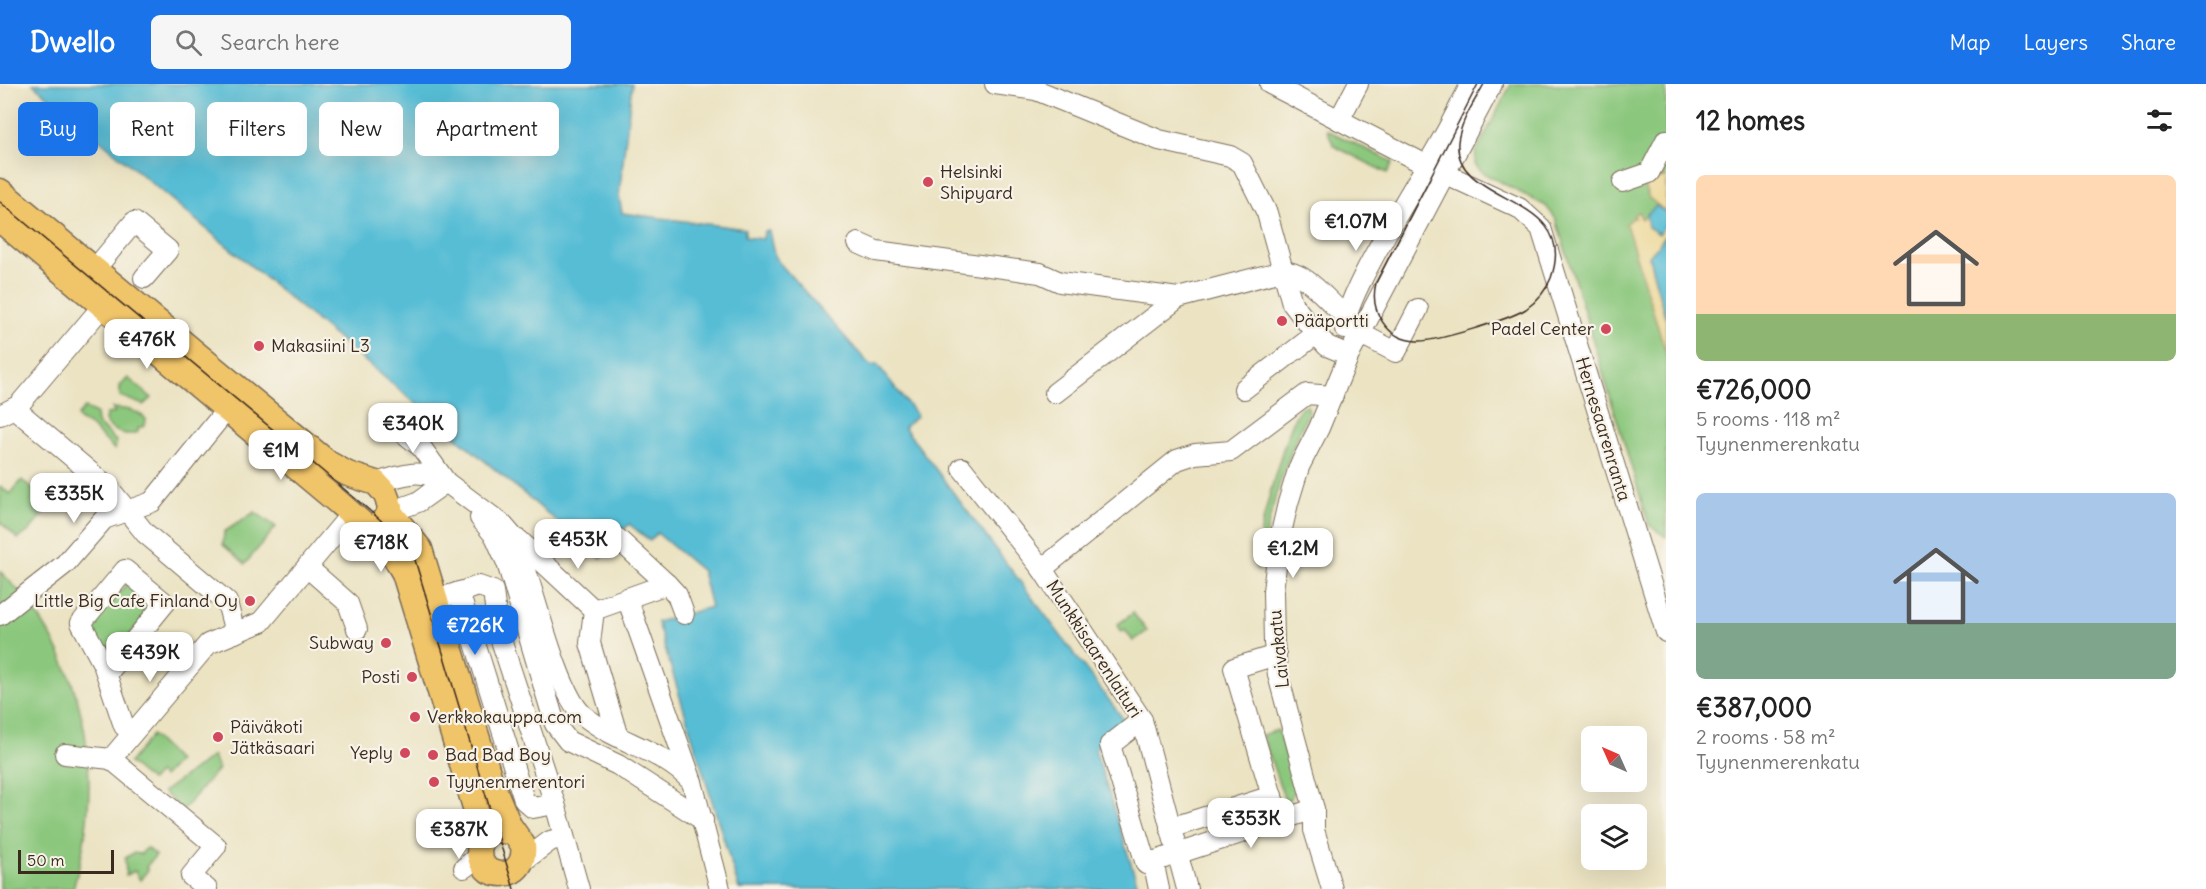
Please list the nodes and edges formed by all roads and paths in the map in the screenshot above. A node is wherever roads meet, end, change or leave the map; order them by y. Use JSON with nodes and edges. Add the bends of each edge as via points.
{"nodes":[{"id":1,"x":995,"y":84,"type":"edge"},
{"id":2,"x":1270,"y":84,"type":"edge"},
{"id":3,"x":1358,"y":84,"type":"edge"},
{"id":4,"x":1471,"y":84,"type":"edge"},
{"id":5,"x":1492,"y":84,"type":"edge"},
{"id":6,"x":1339,"y":120,"type":"junction"},
{"id":7,"x":1666,"y":140,"type":"edge"},
{"id":8,"x":1426,"y":165,"type":"junction"},
{"id":9,"x":1446,"y":174,"type":"junction"},
{"id":10,"x":1625,"y":184,"type":"dead end"},
{"id":11,"x":0,"y":190,"type":"edge"},
{"id":12,"x":0,"y":220,"type":"edge"},
{"id":13,"x":858,"y":243,"type":"dead end"},
{"id":14,"x":95,"y":269,"type":"junction"},
{"id":15,"x":1282,"y":271,"type":"junction"},
{"id":16,"x":144,"y":278,"type":"dead end"},
{"id":17,"x":110,"y":297,"type":"junction"},
{"id":18,"x":1178,"y":298,"type":"junction"},
{"id":19,"x":1418,"y":309,"type":"dead end"},
{"id":20,"x":1347,"y":317,"type":"junction"},
{"id":21,"x":1359,"y":333,"type":"junction"},
{"id":22,"x":1316,"y":334,"type":"junction"},
{"id":23,"x":1349,"y":355,"type":"junction"},
{"id":24,"x":1244,"y":389,"type":"dead end"},
{"id":25,"x":1055,"y":393,"type":"dead end"},
{"id":26,"x":1333,"y":396,"type":"junction"},
{"id":27,"x":234,"y":400,"type":"junction"},
{"id":28,"x":7,"y":411,"type":"edge"},
{"id":29,"x":400,"y":430,"type":"dead end"},
{"id":30,"x":962,"y":468,"type":"dead end"},
{"id":31,"x":376,"y":483,"type":"junction"},
{"id":32,"x":453,"y":487,"type":"junction"},
{"id":33,"x":128,"y":511,"type":"junction"},
{"id":34,"x":390,"y":512,"type":"junction"},
{"id":35,"x":359,"y":521,"type":"junction"},
{"id":36,"x":502,"y":524,"type":"junction"},
{"id":37,"x":617,"y":538,"type":"dead end"},
{"id":38,"x":308,"y":557,"type":"junction"},
{"id":39,"x":1042,"y":569,"type":"junction"},
{"id":40,"x":667,"y":584,"type":"junction"},
{"id":41,"x":627,"y":598,"type":"junction"},
{"id":42,"x":437,"y":599,"type":"junction"},
{"id":43,"x":594,"y":610,"type":"junction"},
{"id":44,"x":0,"y":615,"type":"edge"},
{"id":45,"x":684,"y":615,"type":"dead end"},
{"id":46,"x":357,"y":629,"type":"dead end"},
{"id":47,"x":1666,"y":632,"type":"edge"},
{"id":48,"x":235,"y":633,"type":"junction"},
{"id":49,"x":1276,"y":655,"type":"junction"},
{"id":50,"x":507,"y":660,"type":"junction"},
{"id":51,"x":482,"y":667,"type":"junction"},
{"id":52,"x":107,"y":674,"type":"junction"},
{"id":53,"x":1142,"y":720,"type":"junction"},
{"id":54,"x":132,"y":733,"type":"junction"},
{"id":55,"x":617,"y":734,"type":"junction"},
{"id":56,"x":65,"y":754,"type":"dead end"},
{"id":57,"x":111,"y":759,"type":"junction"},
{"id":58,"x":692,"y":782,"type":"junction"},
{"id":59,"x":1272,"y":796,"type":"junction"},
{"id":60,"x":555,"y":804,"type":"junction"},
{"id":61,"x":1314,"y":809,"type":"junction"},
{"id":62,"x":703,"y":820,"type":"junction"},
{"id":63,"x":1279,"y":820,"type":"junction"},
{"id":64,"x":1170,"y":828,"type":"junction"},
{"id":65,"x":517,"y":835,"type":"junction"},
{"id":66,"x":557,"y":839,"type":"junction"},
{"id":67,"x":1177,"y":853,"type":"junction"},
{"id":68,"x":1153,"y":861,"type":"junction"},
{"id":69,"x":483,"y":864,"type":"edge"},
{"id":70,"x":522,"y":872,"type":"edge"},
{"id":71,"x":207,"y":889,"type":"edge"},
{"id":72,"x":579,"y":889,"type":"edge"},
{"id":73,"x":720,"y":889,"type":"edge"},
{"id":74,"x":1159,"y":889,"type":"edge"},
{"id":75,"x":1187,"y":889,"type":"edge"},
{"id":76,"x":1332,"y":889,"type":"edge"}],
"edges":[{"from":1,"to":15,"type":"street","via":[[1036,90],[1159,140],[1238,160],[1249,173],[1267,213]]},
{"from":2,"to":6,"type":"street","name":"Hernesaarenranta"},
{"from":3,"to":6,"type":"street"},
{"from":4,"to":8,"type":"street","name":"Laivakatu"},
{"from":5,"to":9,"type":"street","name":"Laivakatu"},
{"from":6,"to":8,"type":"street","name":"Hernesaarenranta"},
{"from":7,"to":10,"type":"street","via":[[1649,173]]},
{"from":8,"to":9,"type":"street","name":"Hernesaarenranta"},
{"from":8,"to":20,"type":"street","name":"Laivakatu"},
{"from":9,"to":21,"type":"street","name":"Laivakatu"},
{"from":9,"to":47,"type":"street","name":"Hernesaarenranta","via":[[1519,208],[1541,228]]},
{"from":11,"to":14,"type":"main road"},
{"from":12,"to":17,"type":"main road"},
{"from":13,"to":18,"type":"street","via":[[876,251],[1040,273],[1060,282]]},
{"from":14,"to":16,"type":"street","via":[[134,222],[168,250]]},
{"from":14,"to":17,"type":"main road"},
{"from":15,"to":18,"type":"street"},
{"from":15,"to":20,"type":"street","via":[[1300,276]]},
{"from":15,"to":22,"type":"street","via":[[1292,303]]},
{"from":17,"to":27,"type":"main road"},
{"from":17,"to":28,"type":"street"},
{"from":18,"to":25,"type":"street"},
{"from":19,"to":21,"type":"street","via":[[1396,352]]},
{"from":20,"to":23,"type":"street","name":"Laivakatu"},
{"from":21,"to":23,"type":"street","name":"Laivakatu"},
{"from":22,"to":23,"type":"street","via":[[1327,346]]},
{"from":22,"to":24,"type":"street"},
{"from":23,"to":26,"type":"street","name":"Laivakatu"},
{"from":26,"to":39,"type":"street","via":[[1307,394],[1231,451],[1177,460]]},
{"from":26,"to":49,"type":"street","name":"Laivakatu","via":[[1299,467],[1279,542],[1273,591]]},
{"from":27,"to":31,"type":"main road","via":[[335,467]]},
{"from":27,"to":33,"type":"street","via":[[152,502]]},
{"from":27,"to":35,"type":"main road"},
{"from":28,"to":33,"type":"street","via":[[109,488]]},
{"from":29,"to":32,"type":"street","via":[[421,447]]},
{"from":30,"to":39,"type":"street","name":"Munkkisaarenlaituri"},
{"from":31,"to":32,"type":"street","via":[[409,472],[431,474]]},
{"from":31,"to":34,"type":"main road","via":[[388,499]]},
{"from":32,"to":34,"type":"street"},
{"from":32,"to":36,"type":"street"},
{"from":32,"to":62,"type":"street","via":[[495,536],[507,563],[555,724],[568,741],[618,765]]},
{"from":33,"to":44,"type":"street","via":[[104,519],[65,564]]},
{"from":33,"to":48,"type":"street","via":[[145,532],[227,602]]},
{"from":34,"to":35,"type":"main road","via":[[383,522]]},
{"from":34,"to":42,"type":"main road","via":[[420,549]]},
{"from":35,"to":38,"type":"street"},
{"from":35,"to":42,"type":"main road"},
{"from":36,"to":43,"type":"street"},
{"from":36,"to":55,"type":"street","via":[[515,539],[567,694],[587,718]]},
{"from":37,"to":40,"type":"street"},
{"from":38,"to":46,"type":"street","via":[[348,603]]},
{"from":38,"to":48,"type":"street","via":[[261,622]]},
{"from":39,"to":53,"type":"street","name":"Munkkisaarenlaituri"},
{"from":40,"to":41,"type":"street"},
{"from":40,"to":45,"type":"street","via":[[677,594]]},
{"from":41,"to":43,"type":"street"},
{"from":41,"to":58,"type":"street"},
{"from":42,"to":50,"type":"street","via":[[479,586],[493,591],[496,623]]},
{"from":42,"to":51,"type":"street"},
{"from":42,"to":65,"type":"main road","via":[[491,782]]},
{"from":42,"to":69,"type":"main road"},
{"from":43,"to":55,"type":"street","via":[[590,643]]},
{"from":48,"to":54,"type":"street","via":[[208,644]]},
{"from":49,"to":59,"type":"street","via":[[1234,668]]},
{"from":49,"to":61,"type":"street","name":"Laivakatu"},
{"from":50,"to":51,"type":"street"},
{"from":50,"to":60,"type":"street"},
{"from":51,"to":60,"type":"street","via":[[524,800],[533,808]]},
{"from":52,"to":52,"type":"street","via":[[81,623],[125,570],[165,603]]},
{"from":52,"to":54,"type":"street","via":[[124,726]]},
{"from":53,"to":64,"type":"street","name":"Munkkisaarenlaituri"},
{"from":53,"to":68,"type":"street","via":[[1110,745],[1146,864]]},
{"from":54,"to":57,"type":"street"},
{"from":55,"to":58,"type":"street","via":[[678,766]]},
{"from":56,"to":57,"type":"street"},
{"from":57,"to":71,"type":"street","via":[[216,846],[191,876]]},
{"from":58,"to":62,"type":"street"},
{"from":59,"to":63,"type":"street"},
{"from":59,"to":64,"type":"street"},
{"from":60,"to":66,"type":"street"},
{"from":61,"to":63,"type":"street"},
{"from":61,"to":76,"type":"street","name":"Laivakatu","via":[[1314,830]]},
{"from":62,"to":73,"type":"street"},
{"from":63,"to":67,"type":"street"},
{"from":64,"to":67,"type":"street","name":"Munkkisaarenlaituri"},
{"from":65,"to":66,"type":"street"},
{"from":65,"to":69,"type":"main road","via":[[496,830]]},
{"from":65,"to":70,"type":"main road","via":[[524,845]]},
{"from":66,"to":70,"type":"street"},
{"from":66,"to":72,"type":"street"},
{"from":67,"to":68,"type":"street"},
{"from":67,"to":75,"type":"street","name":"Munkkisaarenlaituri"},
{"from":68,"to":74,"type":"street"},
{"from":69,"to":70,"type":"main road","via":[[503,875]]}]}
